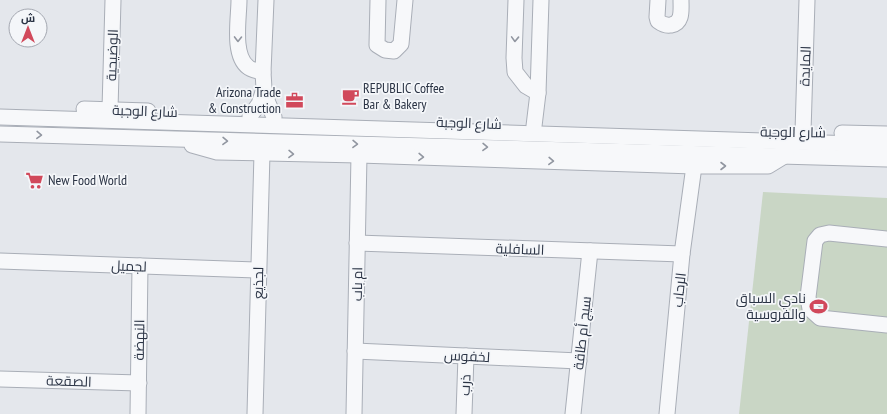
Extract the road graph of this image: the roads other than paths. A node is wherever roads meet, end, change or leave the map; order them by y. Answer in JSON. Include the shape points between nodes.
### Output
{"nodes":[{"id":1,"x":113,"y":0,"type":"edge"},
{"id":2,"x":239,"y":0,"type":"edge"},
{"id":3,"x":266,"y":0,"type":"edge"},
{"id":4,"x":378,"y":0,"type":"edge"},
{"id":5,"x":405,"y":0,"type":"edge"},
{"id":6,"x":516,"y":0,"type":"edge"},
{"id":7,"x":541,"y":0,"type":"edge"},
{"id":8,"x":658,"y":0,"type":"edge"},
{"id":9,"x":681,"y":0,"type":"edge"},
{"id":10,"x":807,"y":0,"type":"edge"},
{"id":11,"x":263,"y":72,"type":"junction"},
{"id":12,"x":264,"y":90,"type":"junction"},
{"id":13,"x":538,"y":93,"type":"junction"},
{"id":14,"x":110,"y":109,"type":"junction"},
{"id":15,"x":250,"y":116,"type":"junction"},
{"id":16,"x":0,"y":117,"type":"edge"},
{"id":17,"x":274,"y":117,"type":"junction"},
{"id":18,"x":53,"y":118,"type":"junction"},
{"id":19,"x":534,"y":126,"type":"junction"},
{"id":20,"x":803,"y":132,"type":"junction"},
{"id":21,"x":0,"y":134,"type":"edge"},
{"id":22,"x":887,"y":134,"type":"edge"},
{"id":23,"x":170,"y":139,"type":"junction"},
{"id":24,"x":887,"y":145,"type":"edge"},
{"id":25,"x":262,"y":153,"type":"junction"},
{"id":26,"x":359,"y":155,"type":"junction"},
{"id":27,"x":786,"y":155,"type":"junction"},
{"id":28,"x":887,"y":159,"type":"edge"},
{"id":29,"x":694,"y":166,"type":"junction"},
{"id":30,"x":887,"y":239,"type":"edge"},
{"id":31,"x":358,"y":243,"type":"junction"},
{"id":32,"x":590,"y":251,"type":"junction"},
{"id":33,"x":682,"y":254,"type":"junction"},
{"id":34,"x":0,"y":261,"type":"edge"},
{"id":35,"x":140,"y":266,"type":"junction"},
{"id":36,"x":258,"y":270,"type":"junction"},
{"id":37,"x":887,"y":325,"type":"edge"},
{"id":38,"x":355,"y":351,"type":"junction"},
{"id":39,"x":466,"y":356,"type":"junction"},
{"id":40,"x":579,"y":361,"type":"junction"},
{"id":41,"x":0,"y":379,"type":"edge"},
{"id":42,"x":139,"y":383,"type":"junction"},
{"id":43,"x":138,"y":414,"type":"edge"},
{"id":44,"x":255,"y":414,"type":"edge"},
{"id":45,"x":354,"y":414,"type":"edge"},
{"id":46,"x":464,"y":414,"type":"edge"},
{"id":47,"x":574,"y":414,"type":"edge"},
{"id":48,"x":666,"y":414,"type":"edge"}],
"edges":[{"from":1,"to":14,"type":"street","name":"الوضيحية"},
{"from":2,"to":11,"type":"street","one_way":true,"via":[[238,50],[248,68]]},
{"from":3,"to":11,"type":"street"},
{"from":4,"to":5,"type":"street","via":[[377,45],[385,50],[394,51],[401,44]]},
{"from":6,"to":13,"type":"street","one_way":true,"via":[[515,72],[526,86]]},
{"from":7,"to":13,"type":"street"},
{"from":8,"to":9,"type":"street","via":[[657,17],[661,23],[668,25],[679,22]]},
{"from":10,"to":20,"type":"street","name":"المايدة"},
{"from":11,"to":12,"type":"street"},
{"from":12,"to":15,"type":"street","via":[[259,104]]},
{"from":12,"to":17,"type":"street"},
{"from":13,"to":19,"type":"street"},
{"from":14,"to":15,"type":"street","name":"شارع الوجبة"},
{"from":14,"to":18,"type":"street","name":"شارع الوجبة","via":[[69,110]]},
{"from":15,"to":17,"type":"street","name":"شارع الوجبة"},
{"from":16,"to":18,"type":"street","name":"شارع الوجبة"},
{"from":17,"to":19,"type":"street","name":"شارع الوجبة"},
{"from":18,"to":24,"type":"street","name":"شارع الوجبة"},
{"from":19,"to":20,"type":"street","name":"شارع الوجبة"},
{"from":20,"to":22,"type":"street","name":"شارع الوجبة"},
{"from":21,"to":23,"type":"street","name":"شارع الوجبة","one_way":true},
{"from":23,"to":25,"type":"street","name":"شارع الوجبة","via":[[217,152]]},
{"from":23,"to":27,"type":"street","name":"شارع الوجبة","one_way":true},
{"from":25,"to":26,"type":"street","name":"شارع الوجبة","one_way":true},
{"from":25,"to":36,"type":"street","name":"لجذيع"},
{"from":26,"to":29,"type":"street","name":"شارع الوجبة","one_way":true},
{"from":26,"to":31,"type":"street","name":"ام باب"},
{"from":27,"to":28,"type":"street","name":"شارع الوجبة"},
{"from":29,"to":27,"type":"street","name":"شارع الوجبة","one_way":true,"via":[[768,166]]},
{"from":29,"to":33,"type":"street","name":"الرحاب"},
{"from":30,"to":37,"type":"street","via":[[820,234],[815,241],[808,297],[810,309],[820,318]]},
{"from":31,"to":32,"type":"street","name":"السافلية"},
{"from":31,"to":38,"type":"street","name":"ام باب"},
{"from":32,"to":33,"type":"street","name":"السافلية"},
{"from":32,"to":40,"type":"street","name":"سيج أم طاقة"},
{"from":33,"to":48,"type":"street","name":"الرحاب"},
{"from":34,"to":35,"type":"street","name":"لجميل"},
{"from":35,"to":36,"type":"street","name":"لجميل"},
{"from":35,"to":42,"type":"street","name":"النهضة"},
{"from":36,"to":44,"type":"street","name":"لجذيع"},
{"from":38,"to":39,"type":"street","name":"لخفوس"},
{"from":38,"to":45,"type":"street","name":"ام باب"},
{"from":39,"to":40,"type":"street","name":"لخفوس"},
{"from":39,"to":46,"type":"street","name":"ذرب"},
{"from":40,"to":47,"type":"street","name":"سيج أم طاقة"},
{"from":41,"to":42,"type":"street","name":"الصقعة"},
{"from":42,"to":43,"type":"street","name":"النهضة"}]}
